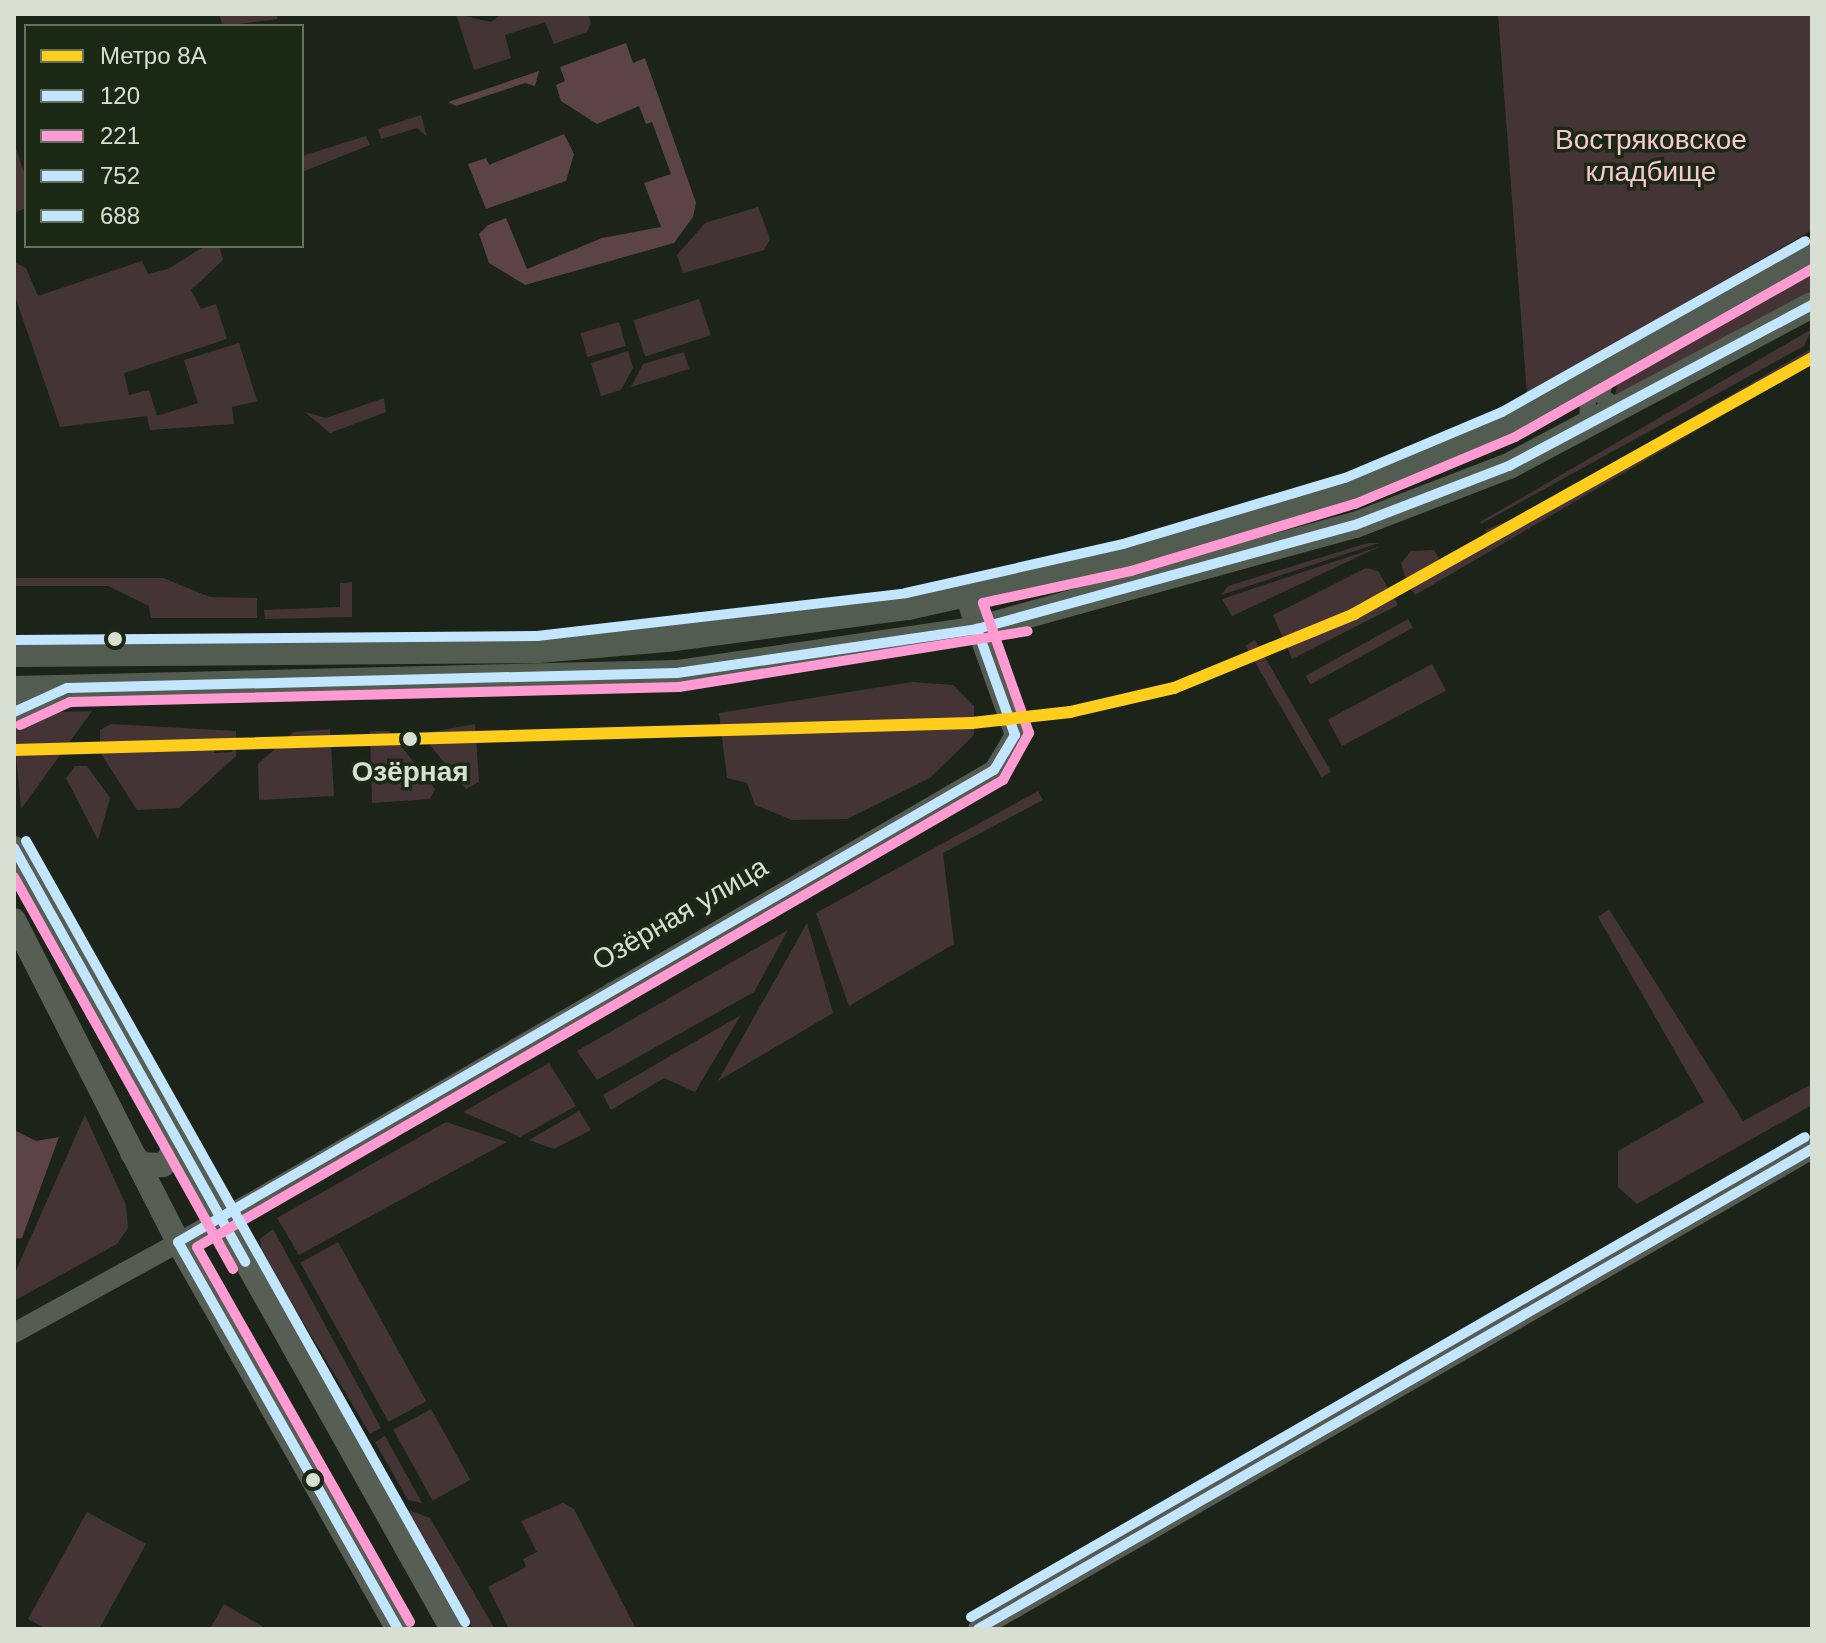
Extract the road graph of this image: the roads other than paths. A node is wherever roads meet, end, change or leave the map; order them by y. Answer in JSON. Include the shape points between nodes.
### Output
{"nodes":[{"id":1,"x":1812,"y":253,"type":"edge"},
{"id":2,"x":1812,"y":305,"type":"edge"},
{"id":3,"x":1610,"y":369,"type":"junction"},
{"id":4,"x":1562,"y":394,"type":"junction"},
{"id":5,"x":1632,"y":406,"type":"junction"},
{"id":6,"x":1580,"y":432,"type":"junction"},
{"id":7,"x":972,"y":592,"type":"junction"},
{"id":8,"x":977,"y":629,"type":"junction"},
{"id":9,"x":14,"y":654,"type":"edge"},
{"id":10,"x":67,"y":688,"type":"junction"},
{"id":11,"x":14,"y":689,"type":"edge"},
{"id":12,"x":14,"y":712,"type":"edge"},
{"id":13,"x":14,"y":848,"type":"edge"},
{"id":14,"x":14,"y":920,"type":"edge"},
{"id":15,"x":175,"y":1133,"type":"junction"},
{"id":16,"x":1812,"y":1149,"type":"edge"},
{"id":17,"x":132,"y":1153,"type":"junction"},
{"id":18,"x":220,"y":1219,"type":"junction"},
{"id":19,"x":178,"y":1242,"type":"junction"},
{"id":20,"x":14,"y":1333,"type":"edge"},
{"id":21,"x":398,"y":1629,"type":"edge"},
{"id":22,"x":452,"y":1629,"type":"edge"},
{"id":23,"x":978,"y":1629,"type":"edge"}],
"edges":[{"from":1,"to":3,"type":"main road"},
{"from":2,"to":5,"type":"main road"},
{"from":3,"to":4,"type":"main road"},
{"from":3,"to":5,"type":"street","via":[[1599,388],[1605,402]]},
{"from":4,"to":6,"type":"street","via":[[1588,401],[1590,422]]},
{"from":4,"to":7,"type":"main road","via":[[1350,491],[1127,558]]},
{"from":5,"to":6,"type":"main road"},
{"from":6,"to":8,"type":"main road","via":[[1355,525]]},
{"from":7,"to":8,"type":"street","name":"Озёрная улица"},
{"from":7,"to":9,"type":"main road","via":[[727,631],[538,650]]},
{"from":8,"to":10,"type":"main road","via":[[677,673],[385,686]]},
{"from":8,"to":18,"type":"street","name":"Озёрная улица","via":[[1015,735],[994,770]]},
{"from":10,"to":11,"type":"main road"},
{"from":10,"to":12,"type":"main road"},
{"from":13,"to":15,"type":"main road"},
{"from":14,"to":17,"type":"main road"},
{"from":15,"to":17,"type":"main road","via":[[177,1148],[163,1165],[141,1164]]},
{"from":15,"to":18,"type":"main road"},
{"from":16,"to":23,"type":"street"},
{"from":17,"to":19,"type":"main road"},
{"from":18,"to":19,"type":"street","name":"Озёрная улица"},
{"from":18,"to":22,"type":"main road"},
{"from":19,"to":20,"type":"street","name":"Озёрная улица"},
{"from":19,"to":21,"type":"main road"}]}
